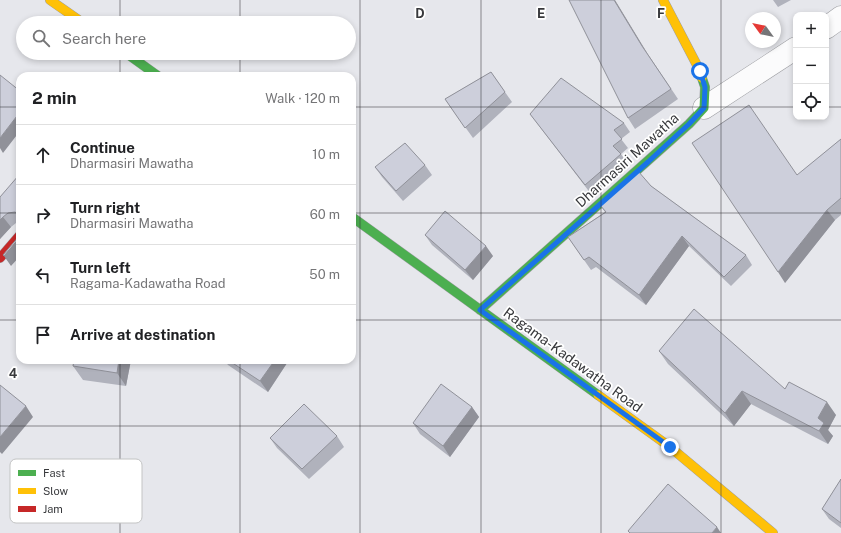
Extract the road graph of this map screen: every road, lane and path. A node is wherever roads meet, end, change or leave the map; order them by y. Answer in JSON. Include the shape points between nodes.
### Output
{"nodes":[{"id":1,"x":50,"y":0,"type":"edge"},
{"id":2,"x":663,"y":0,"type":"edge"},
{"id":3,"x":73,"y":16,"type":"edge"},
{"id":4,"x":841,"y":17,"type":"edge"},
{"id":5,"x":829,"y":26,"type":"edge"},
{"id":6,"x":793,"y":50,"type":"edge"},
{"id":7,"x":135,"y":60,"type":"edge"},
{"id":8,"x":151,"y":72,"type":"edge"},
{"id":9,"x":704,"y":108,"type":"junction"},
{"id":10,"x":356,"y":220,"type":"edge"},
{"id":11,"x":16,"y":239,"type":"edge"},
{"id":12,"x":0,"y":258,"type":"edge"},
{"id":13,"x":480,"y":310,"type":"junction"},
{"id":14,"x":773,"y":533,"type":"edge"}],
"edges":[{"from":1,"to":3,"type":"main road"},
{"from":2,"to":9,"type":"main road","via":[[700,71],[705,87]]},
{"from":4,"to":5,"type":"street"},
{"from":6,"to":9,"type":"street"},
{"from":7,"to":8,"type":"main road"},
{"from":9,"to":13,"type":"main road","name":"Dharmasiri Mawatha","via":[[648,162]]},
{"from":10,"to":13,"type":"main road","name":"Ragama-Kadawatha Road"},
{"from":11,"to":12,"type":"main road"},
{"from":13,"to":14,"type":"main road","name":"Ragama-Kadawatha Road","via":[[670,447]]}]}
